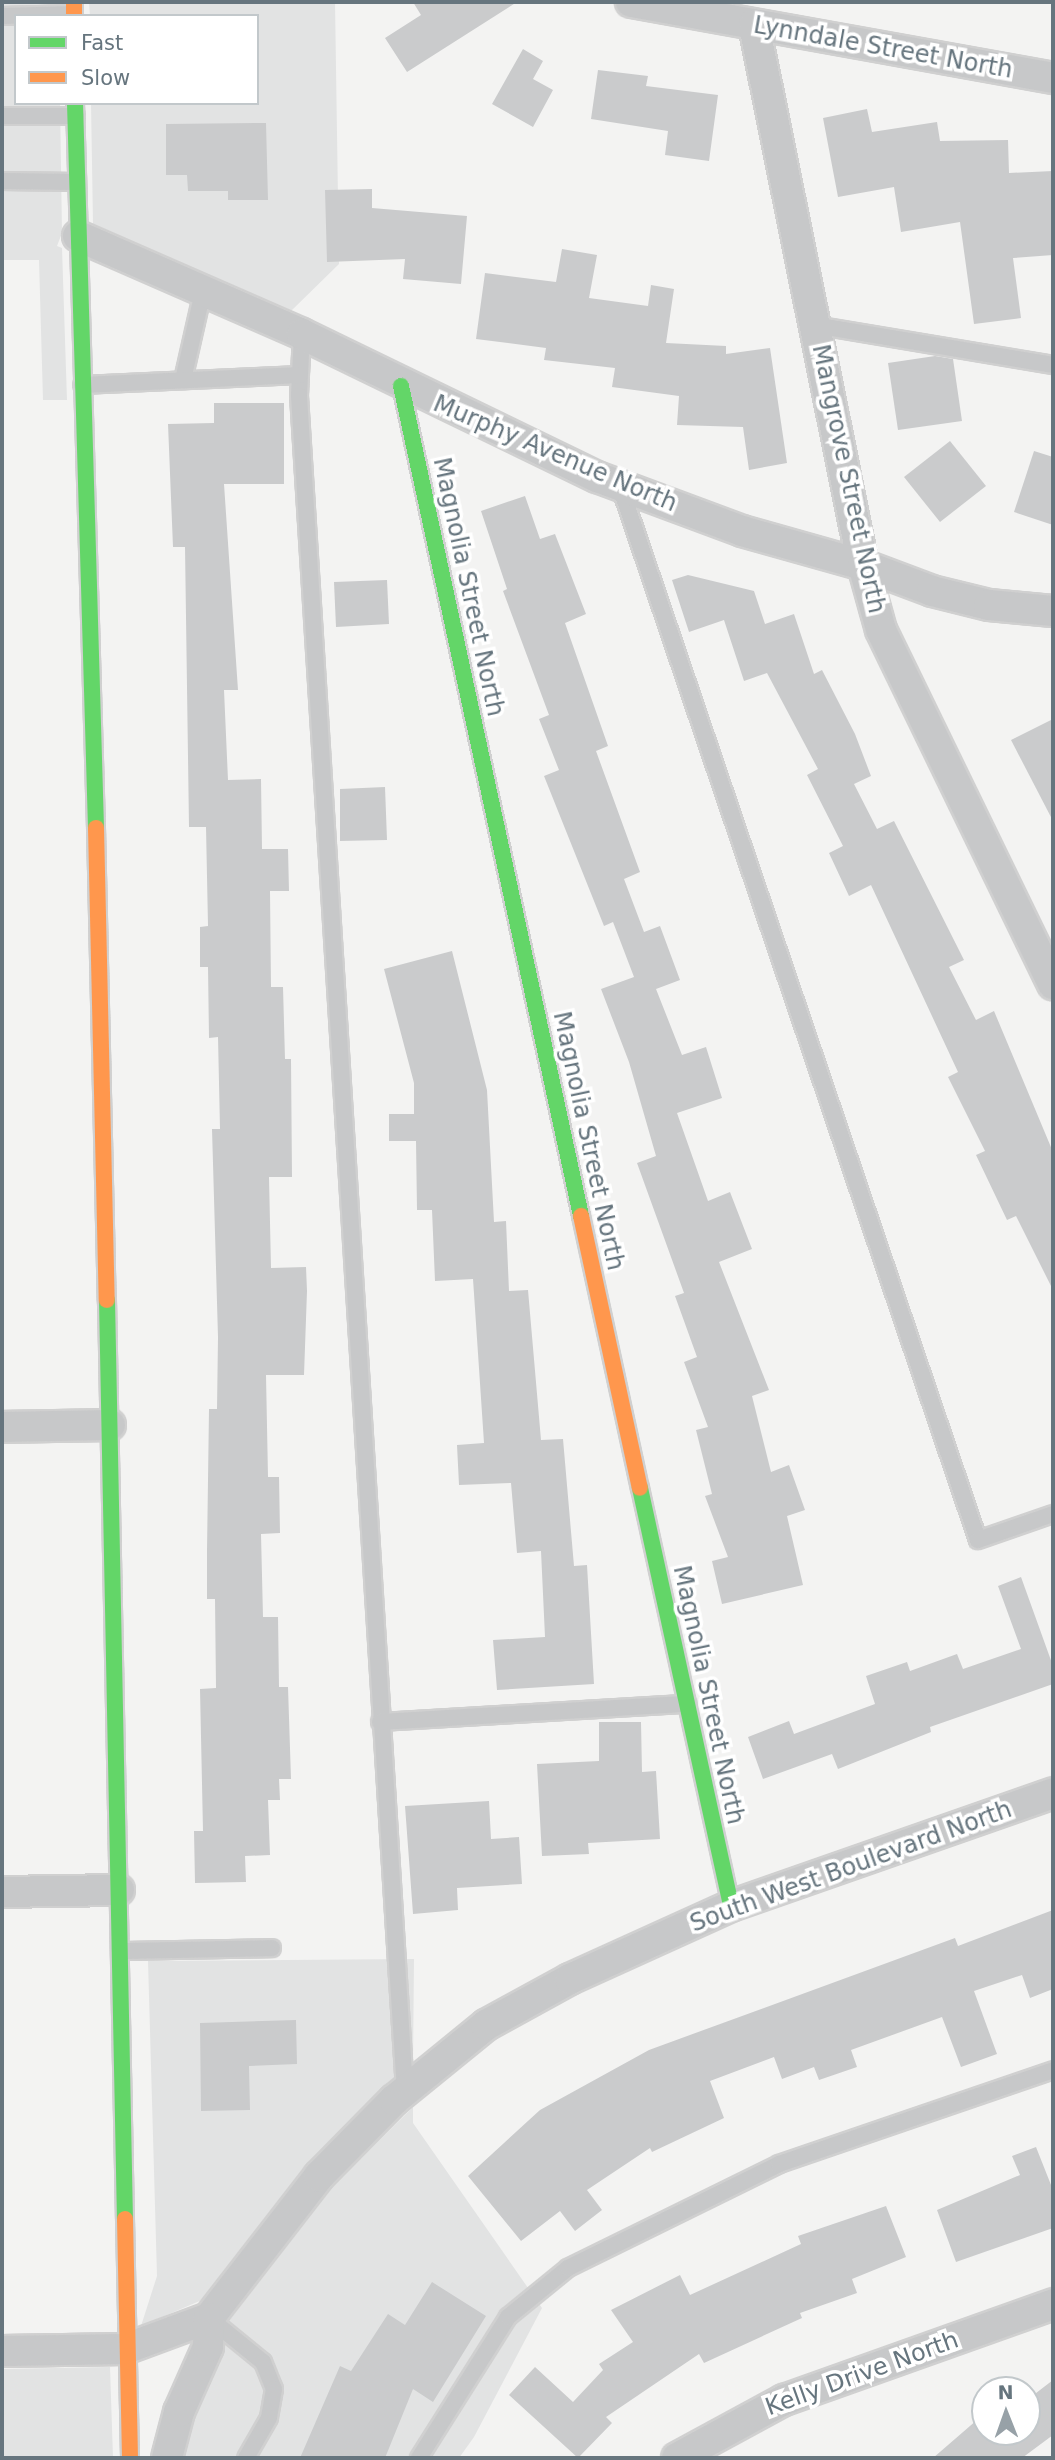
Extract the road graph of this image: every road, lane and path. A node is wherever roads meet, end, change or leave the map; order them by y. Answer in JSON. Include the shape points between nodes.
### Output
{"nodes":[{"id":1,"x":631,"y":2,"type":"edge"},
{"id":2,"x":74,"y":11,"type":"edge"},
{"id":3,"x":31,"y":14,"type":"edge"},
{"id":4,"x":754,"y":24,"type":"junction"},
{"id":5,"x":1053,"y":78,"type":"edge"},
{"id":6,"x":76,"y":110,"type":"edge"},
{"id":7,"x":2,"y":116,"type":"edge"},
{"id":8,"x":2,"y":181,"type":"edge"},
{"id":9,"x":77,"y":182,"type":"junction"},
{"id":10,"x":78,"y":236,"type":"junction"},
{"id":11,"x":203,"y":291,"type":"junction"},
{"id":12,"x":814,"y":324,"type":"junction"},
{"id":13,"x":302,"y":334,"type":"junction"},
{"id":14,"x":1053,"y":365,"type":"edge"},
{"id":15,"x":300,"y":375,"type":"junction"},
{"id":16,"x":183,"y":380,"type":"junction"},
{"id":17,"x":82,"y":385,"type":"junction"},
{"id":18,"x":401,"y":386,"type":"junction"},
{"id":19,"x":620,"y":486,"type":"junction"},
{"id":20,"x":863,"y":565,"type":"junction"},
{"id":21,"x":1053,"y":611,"type":"edge"},
{"id":22,"x":1053,"y":984,"type":"edge"},
{"id":23,"x":110,"y":1425,"type":"junction"},
{"id":24,"x":2,"y":1427,"type":"edge"},
{"id":25,"x":1053,"y":1514,"type":"edge"},
{"id":26,"x":687,"y":1704,"type":"junction"},
{"id":27,"x":380,"y":1723,"type":"junction"},
{"id":28,"x":1053,"y":1793,"type":"edge"},
{"id":29,"x":119,"y":1890,"type":"junction"},
{"id":30,"x":2,"y":1892,"type":"edge"},
{"id":31,"x":731,"y":1906,"type":"junction"},
{"id":32,"x":272,"y":1948,"type":"dead end"},
{"id":33,"x":120,"y":1951,"type":"junction"},
{"id":34,"x":1053,"y":2070,"type":"edge"},
{"id":35,"x":405,"y":2091,"type":"junction"},
{"id":36,"x":1053,"y":2304,"type":"edge"},
{"id":37,"x":209,"y":2318,"type":"junction"},
{"id":38,"x":125,"y":2349,"type":"junction"},
{"id":39,"x":2,"y":2351,"type":"edge"},
{"id":40,"x":130,"y":2458,"type":"edge"},
{"id":41,"x":167,"y":2458,"type":"edge"},
{"id":42,"x":247,"y":2458,"type":"edge"},
{"id":43,"x":419,"y":2458,"type":"edge"},
{"id":44,"x":677,"y":2458,"type":"edge"}],
"edges":[{"from":1,"to":4,"type":"street","name":"Lynndale Street North"},
{"from":2,"to":3,"type":"lane"},
{"from":4,"to":5,"type":"street","name":"Lynndale Street North"},
{"from":4,"to":12,"type":"street","name":"Mangrove Street North"},
{"from":6,"to":7,"type":"lane"},
{"from":6,"to":9,"type":"main road"},
{"from":8,"to":9,"type":"lane"},
{"from":9,"to":10,"type":"main road"},
{"from":10,"to":11,"type":"street","name":"Murphy Avenue North"},
{"from":10,"to":17,"type":"main road"},
{"from":11,"to":13,"type":"street","name":"Murphy Avenue North"},
{"from":11,"to":16,"type":"lane"},
{"from":12,"to":14,"type":"lane"},
{"from":12,"to":20,"type":"street","name":"Mangrove Street North"},
{"from":13,"to":15,"type":"lane"},
{"from":13,"to":18,"type":"street","name":"Murphy Avenue North"},
{"from":15,"to":16,"type":"lane"},
{"from":15,"to":27,"type":"lane"},
{"from":16,"to":17,"type":"lane"},
{"from":17,"to":23,"type":"main road"},
{"from":18,"to":19,"type":"street","name":"Murphy Avenue North"},
{"from":18,"to":26,"type":"main road","name":"Magnolia Street North"},
{"from":19,"to":20,"type":"street","name":"Murphy Avenue North","via":[[742,531]]},
{"from":19,"to":25,"type":"lane","via":[[978,1539]]},
{"from":20,"to":21,"type":"street","name":"Murphy Avenue North","via":[[955,597]]},
{"from":20,"to":22,"type":"street","name":"Mangrove Street North","via":[[881,630]]},
{"from":23,"to":24,"type":"street"},
{"from":23,"to":29,"type":"main road"},
{"from":26,"to":27,"type":"lane"},
{"from":26,"to":31,"type":"main road","name":"Magnolia Street North"},
{"from":27,"to":35,"type":"lane"},
{"from":28,"to":31,"type":"street","name":"South West Boulevard North"},
{"from":29,"to":30,"type":"street"},
{"from":29,"to":33,"type":"main road"},
{"from":31,"to":35,"type":"street","name":"South West Boulevard North","via":[[570,1979],[486,2025]]},
{"from":32,"to":33,"type":"lane"},
{"from":33,"to":38,"type":"main road"},
{"from":34,"to":43,"type":"lane","via":[[779,2165],[568,2268],[508,2317]]},
{"from":35,"to":37,"type":"street","name":"South West Boulevard North","via":[[319,2176]]},
{"from":36,"to":44,"type":"street","name":"Kelly Drive North","via":[[784,2400]]},
{"from":37,"to":38,"type":"street"},
{"from":37,"to":41,"type":"street","via":[[208,2347],[179,2412]]},
{"from":37,"to":42,"type":"lane","via":[[263,2362],[274,2389],[269,2418]]},
{"from":38,"to":39,"type":"street"},
{"from":38,"to":40,"type":"main road"}]}
